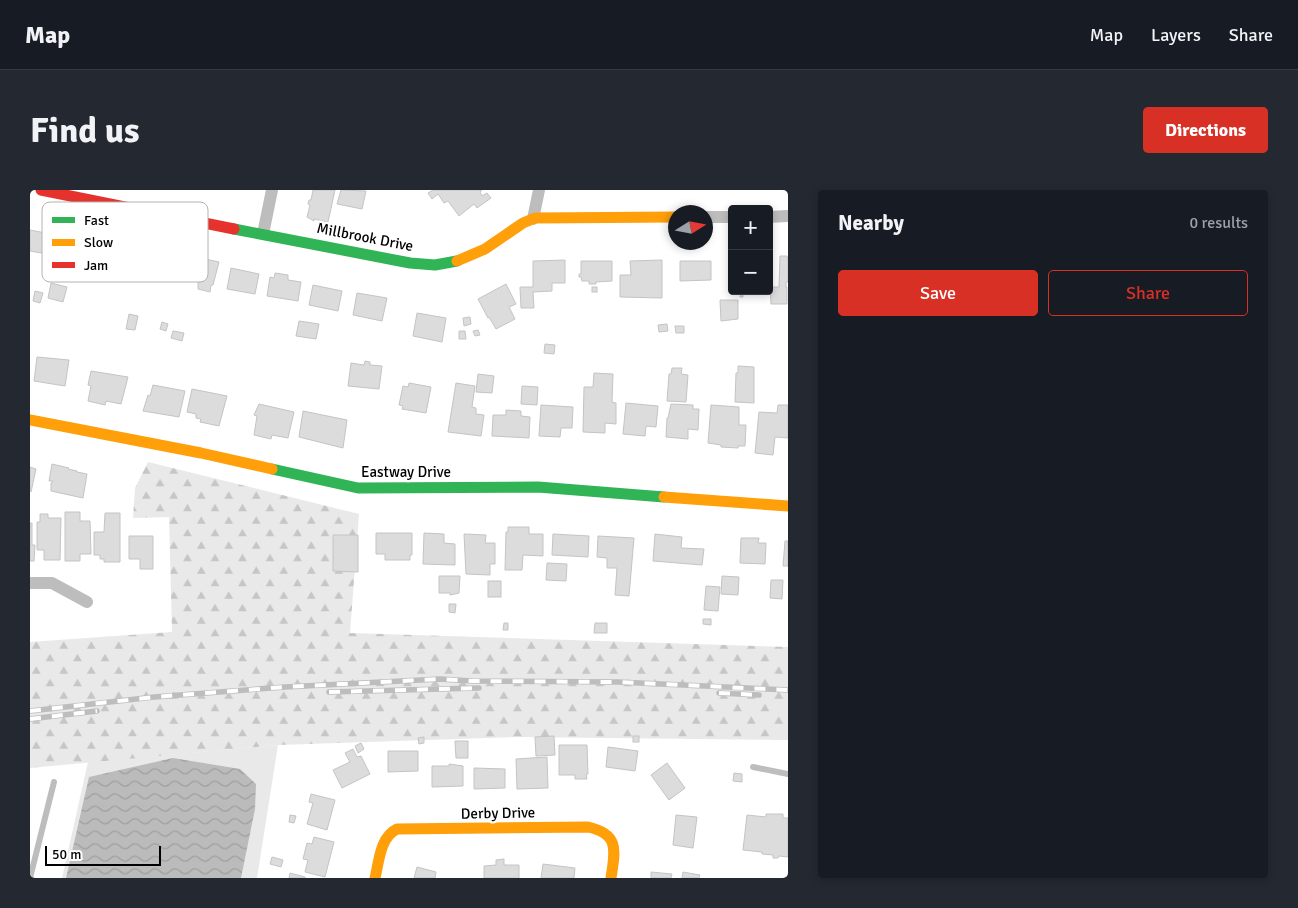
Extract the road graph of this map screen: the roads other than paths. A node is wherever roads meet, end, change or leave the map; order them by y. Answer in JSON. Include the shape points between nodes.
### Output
{"nodes":[{"id":1,"x":41,"y":190,"type":"edge"},
{"id":2,"x":272,"y":190,"type":"edge"},
{"id":3,"x":539,"y":190,"type":"edge"},
{"id":4,"x":102,"y":202,"type":"edge"},
{"id":5,"x":773,"y":216,"type":"edge"},
{"id":6,"x":788,"y":216,"type":"edge"},
{"id":7,"x":668,"y":217,"type":"edge"},
{"id":8,"x":713,"y":217,"type":"edge"},
{"id":9,"x":728,"y":217,"type":"edge"},
{"id":10,"x":533,"y":219,"type":"junction"},
{"id":11,"x":208,"y":223,"type":"edge"},
{"id":12,"x":263,"y":234,"type":"junction"},
{"id":13,"x":30,"y":420,"type":"edge"},
{"id":14,"x":788,"y":506,"type":"edge"},
{"id":15,"x":30,"y":583,"type":"edge"},
{"id":16,"x":87,"y":602,"type":"dead end"},
{"id":17,"x":754,"y":767,"type":"dead end"},
{"id":18,"x":788,"y":774,"type":"edge"},
{"id":19,"x":54,"y":782,"type":"dead end"},
{"id":20,"x":30,"y":878,"type":"edge"},
{"id":21,"x":375,"y":878,"type":"edge"},
{"id":22,"x":611,"y":878,"type":"edge"}],
"edges":[{"from":1,"to":4,"type":"street","name":"Millbrook Drive"},
{"from":2,"to":12,"type":"street"},
{"from":3,"to":10,"type":"street"},
{"from":5,"to":6,"type":"street"},
{"from":7,"to":10,"type":"street","name":"Millbrook Drive"},
{"from":8,"to":9,"type":"street"},
{"from":10,"to":12,"type":"street","name":"Millbrook Drive","via":[[480,251],[458,261],[440,264],[385,259]]},
{"from":11,"to":12,"type":"street","name":"Millbrook Drive"},
{"from":13,"to":14,"type":"street","name":"Eastway Drive","via":[[358,488],[538,487]]},
{"from":15,"to":16,"type":"street","via":[[52,583]]},
{"from":17,"to":18,"type":"lane"},
{"from":19,"to":20,"type":"lane"},
{"from":21,"to":22,"type":"street","name":"Derby Drive","via":[[385,840],[396,829],[588,827],[599,828],[611,836],[614,851]]}]}
